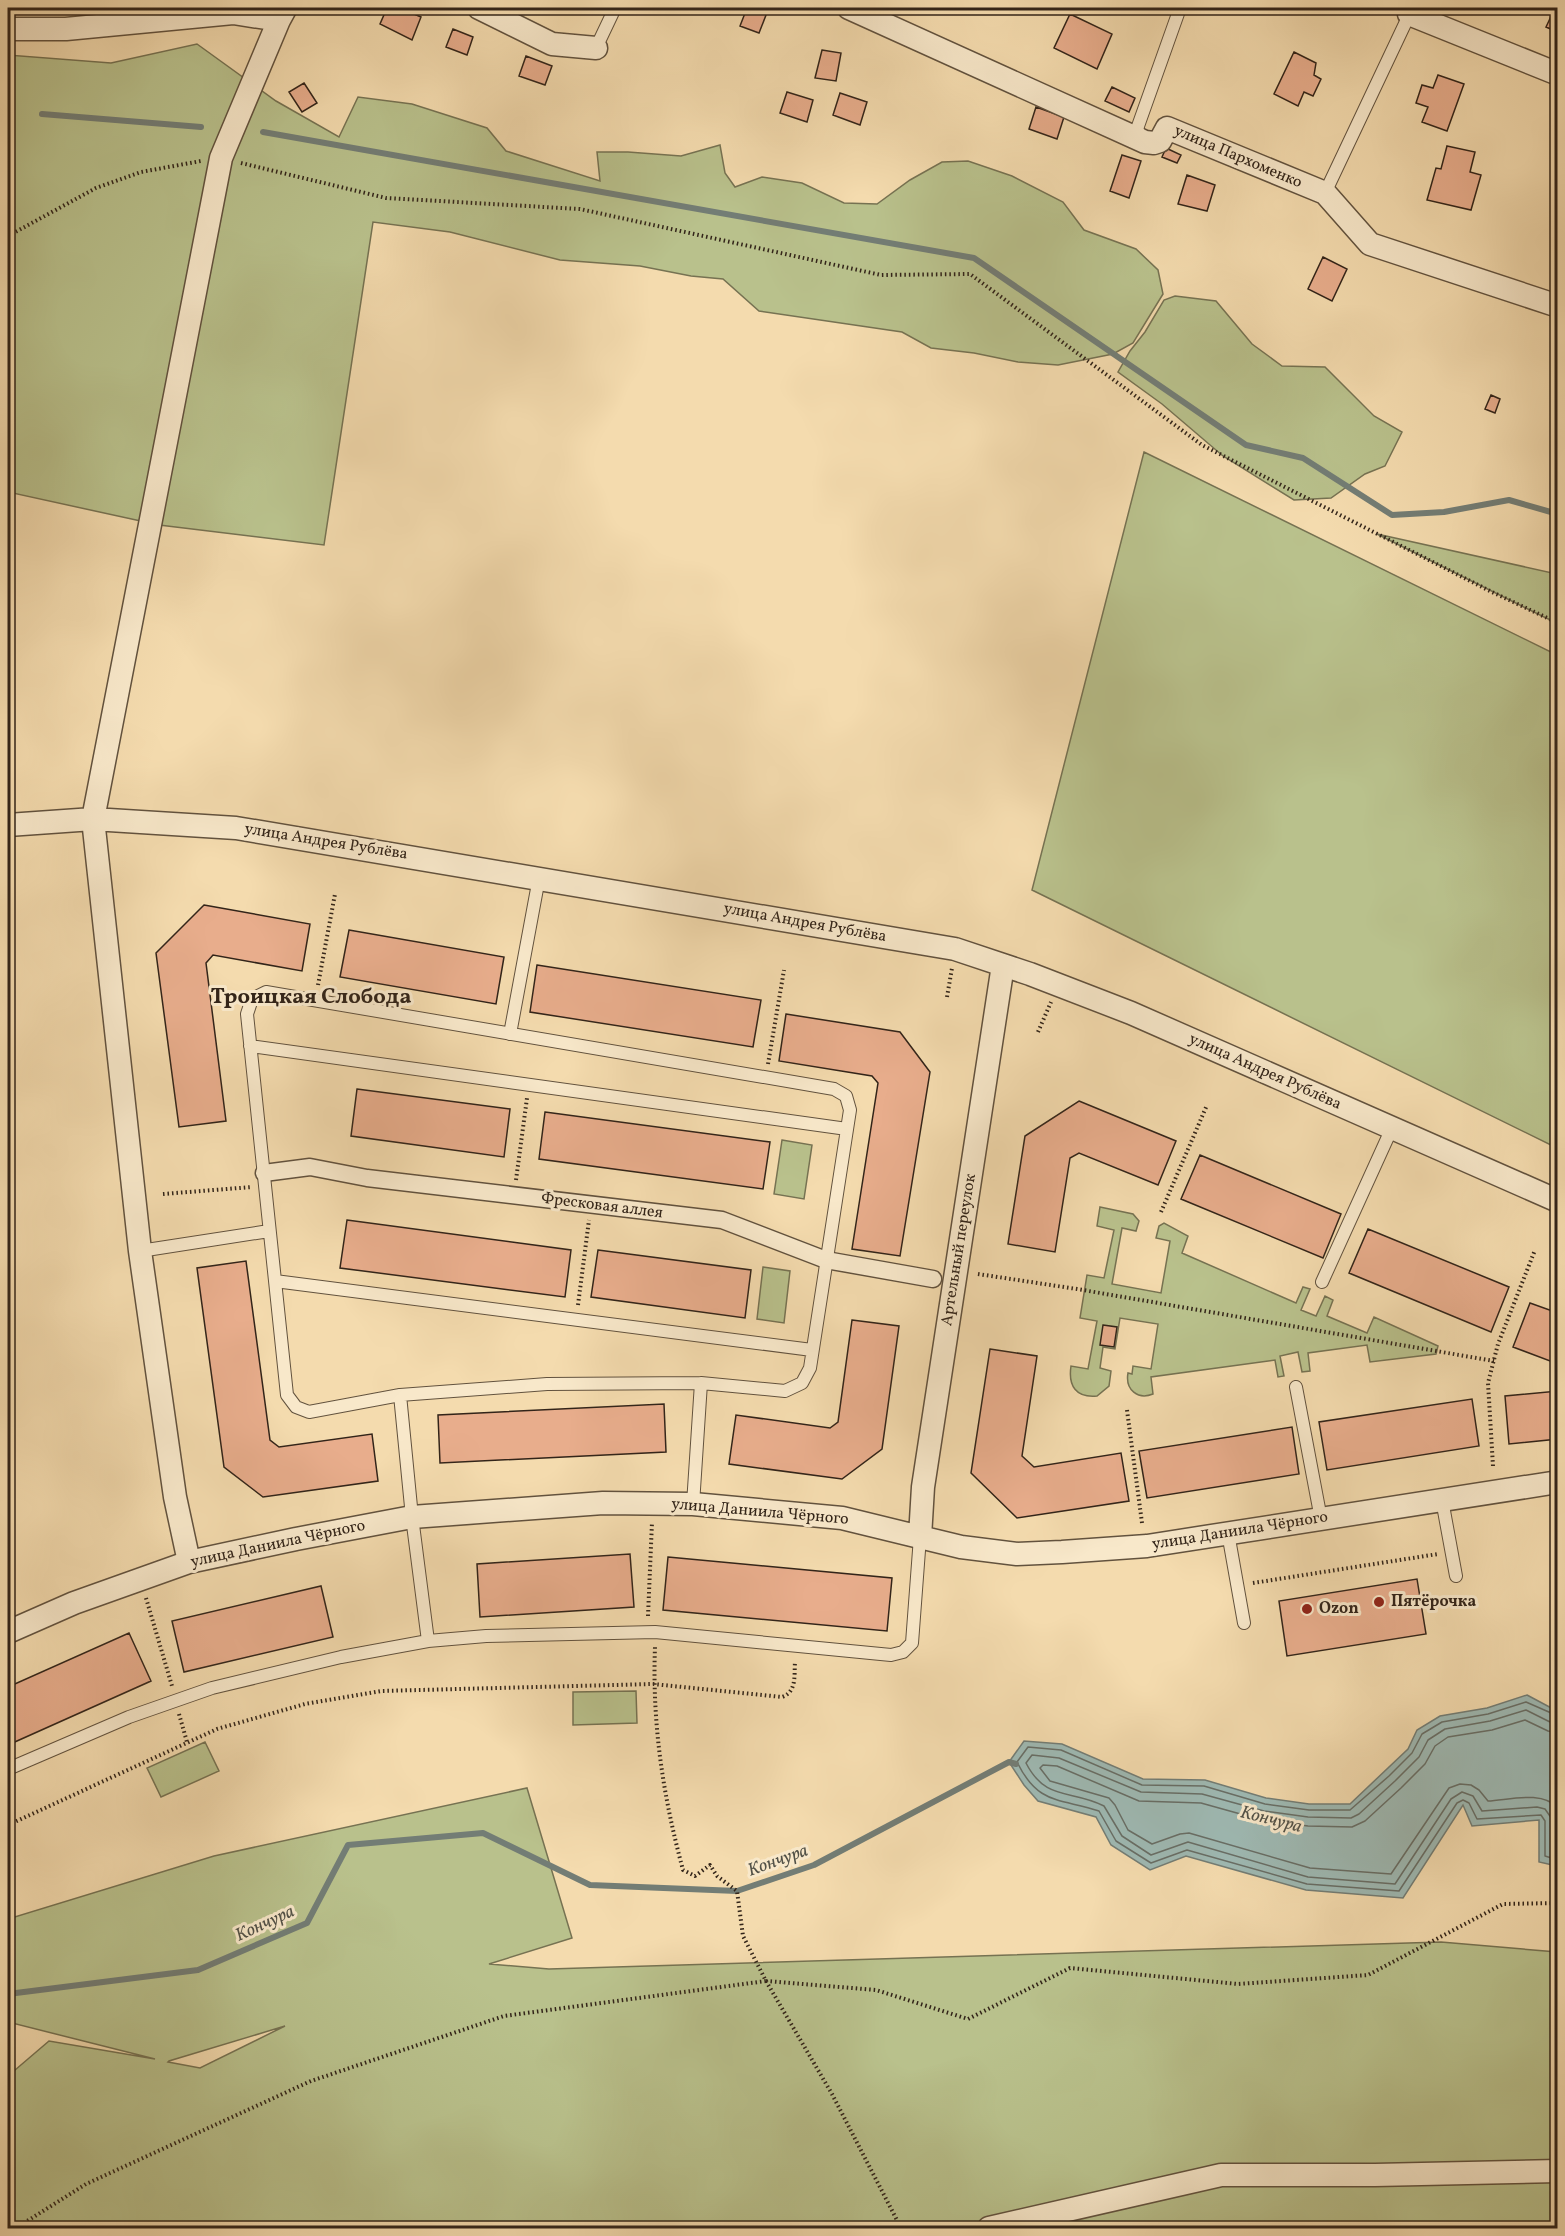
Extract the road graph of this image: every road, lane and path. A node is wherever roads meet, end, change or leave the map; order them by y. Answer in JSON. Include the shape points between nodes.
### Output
{"nodes":[{"id":1,"x":478,"y":8,"type":"edge"},
{"id":2,"x":615,"y":8,"type":"edge"},
{"id":3,"x":849,"y":8,"type":"edge"},
{"id":4,"x":1180,"y":8,"type":"edge"},
{"id":5,"x":1411,"y":11,"type":"edge"},
{"id":6,"x":283,"y":14,"type":"edge"},
{"id":7,"x":8,"y":28,"type":"edge"},
{"id":8,"x":596,"y":48,"type":"joint"},
{"id":9,"x":1557,"y":74,"type":"edge"},
{"id":10,"x":1144,"y":142,"type":"junction"},
{"id":11,"x":221,"y":158,"type":"junction"},
{"id":12,"x":1324,"y":193,"type":"junction"},
{"id":13,"x":8,"y":236,"type":"edge"},
{"id":14,"x":1557,"y":306,"type":"edge"},
{"id":15,"x":1557,"y":623,"type":"edge"},
{"id":16,"x":93,"y":819,"type":"junction"},
{"id":17,"x":8,"y":825,"type":"edge"},
{"id":18,"x":539,"y":878,"type":"junction"},
{"id":19,"x":335,"y":894,"type":"dead end"},
{"id":20,"x":953,"y":961,"type":"dead end"},
{"id":21,"x":1003,"y":965,"type":"junction"},
{"id":22,"x":784,"y":970,"type":"dead end"},
{"id":23,"x":1054,"y":996,"type":"dead end"},
{"id":24,"x":946,"y":997,"type":"dead end"},
{"id":25,"x":315,"y":1000,"type":"junction"},
{"id":26,"x":1038,"y":1032,"type":"dead end"},
{"id":27,"x":510,"y":1034,"type":"junction"},
{"id":28,"x":250,"y":1046,"type":"junction"},
{"id":29,"x":766,"y":1077,"type":"junction"},
{"id":30,"x":528,"y":1085,"type":"junction"},
{"id":31,"x":1207,"y":1106,"type":"dead end"},
{"id":32,"x":1392,"y":1128,"type":"junction"},
{"id":33,"x":847,"y":1129,"type":"junction"},
{"id":34,"x":264,"y":1180,"type":"junction"},
{"id":35,"x":163,"y":1194,"type":"dead end"},
{"id":36,"x":513,"y":1196,"type":"junction"},
{"id":37,"x":1557,"y":1201,"type":"edge"},
{"id":38,"x":591,"y":1205,"type":"junction"},
{"id":39,"x":1161,"y":1212,"type":"dead end"},
{"id":40,"x":269,"y":1231,"type":"junction"},
{"id":41,"x":1536,"y":1250,"type":"dead end"},
{"id":42,"x":140,"y":1251,"type":"junction"},
{"id":43,"x":826,"y":1260,"type":"junction"},
{"id":44,"x":978,"y":1274,"type":"dead end"},
{"id":45,"x":933,"y":1280,"type":"dead end"},
{"id":46,"x":275,"y":1281,"type":"junction"},
{"id":47,"x":1322,"y":1282,"type":"dead end"},
{"id":48,"x":576,"y":1320,"type":"junction"},
{"id":49,"x":812,"y":1350,"type":"junction"},
{"id":50,"x":1494,"y":1361,"type":"junction"},
{"id":51,"x":701,"y":1383,"type":"junction"},
{"id":52,"x":1296,"y":1387,"type":"dead end"},
{"id":53,"x":400,"y":1395,"type":"junction"},
{"id":54,"x":1126,"y":1410,"type":"dead end"},
{"id":55,"x":1493,"y":1466,"type":"dead end"},
{"id":56,"x":1557,"y":1482,"type":"edge"},
{"id":57,"x":1442,"y":1500,"type":"junction"},
{"id":58,"x":693,"y":1504,"type":"junction"},
{"id":59,"x":412,"y":1517,"type":"junction"},
{"id":60,"x":1321,"y":1519,"type":"junction"},
{"id":61,"x":652,"y":1522,"type":"dead end"},
{"id":62,"x":1142,"y":1523,"type":"dead end"},
{"id":63,"x":1228,"y":1533,"type":"junction"},
{"id":64,"x":920,"y":1537,"type":"junction"},
{"id":65,"x":1451,"y":1552,"type":"junction"},
{"id":66,"x":189,"y":1562,"type":"junction"},
{"id":67,"x":1456,"y":1576,"type":"dead end"},
{"id":68,"x":1238,"y":1586,"type":"junction"},
{"id":69,"x":147,"y":1598,"type":"dead end"},
{"id":70,"x":1244,"y":1623,"type":"dead end"},
{"id":71,"x":8,"y":1632,"type":"edge"},
{"id":72,"x":651,"y":1632,"type":"junction"},
{"id":73,"x":428,"y":1641,"type":"junction"},
{"id":74,"x":795,"y":1646,"type":"junction"},
{"id":75,"x":653,"y":1684,"type":"junction"},
{"id":76,"x":176,"y":1701,"type":"junction"},
{"id":77,"x":188,"y":1742,"type":"junction"},
{"id":78,"x":8,"y":1769,"type":"edge"},
{"id":79,"x":8,"y":1825,"type":"edge"},
{"id":80,"x":1557,"y":1903,"type":"edge"},
{"id":81,"x":766,"y":1981,"type":"junction"},
{"id":82,"x":1557,"y":2171,"type":"edge"},
{"id":83,"x":16,"y":2229,"type":"edge"},
{"id":84,"x":902,"y":2229,"type":"edge"},
{"id":85,"x":989,"y":2229,"type":"edge"}],
"edges":[{"from":1,"to":8,"type":"street","via":[[552,44]]},
{"from":2,"to":8,"type":"lane"},
{"from":3,"to":10,"type":"street"},
{"from":4,"to":10,"type":"lane","via":[[1137,129]]},
{"from":5,"to":9,"type":"street"},
{"from":5,"to":12,"type":"lane"},
{"from":6,"to":7,"type":"street","via":[[233,13],[66,28]]},
{"from":6,"to":11,"type":"street"},
{"from":10,"to":12,"type":"street","name":"улица Пархоменко","via":[[1160,141],[1167,128]]},
{"from":11,"to":13,"type":"path","via":[[141,172],[96,188]]},
{"from":11,"to":15,"type":"path","via":[[386,198],[580,209],[881,275],[970,274],[1202,445]]},
{"from":11,"to":16,"type":"street"},
{"from":12,"to":14,"type":"street","name":"улица Пархоменко","via":[[1370,244]]},
{"from":16,"to":17,"type":"street","name":"улица Андрея Рублёва"},
{"from":16,"to":18,"type":"street","name":"улица Андрея Рублёва","via":[[236,828]]},
{"from":16,"to":42,"type":"street"},
{"from":18,"to":21,"type":"street","name":"улица Андрея Рублёва","via":[[955,949]]},
{"from":18,"to":27,"type":"lane"},
{"from":19,"to":25,"type":"path"},
{"from":20,"to":24,"type":"path"},
{"from":21,"to":32,"type":"street","name":"улица Андрея Рублёва","via":[[1131,1013]]},
{"from":21,"to":64,"type":"street","name":"Артельный переулок","via":[[924,1476]]},
{"from":22,"to":29,"type":"path"},
{"from":23,"to":26,"type":"path"},
{"from":25,"to":27,"type":"lane"},
{"from":25,"to":28,"type":"lane","via":[[266,992],[252,999],[247,1014]]},
{"from":27,"to":29,"type":"lane"},
{"from":28,"to":30,"type":"lane"},
{"from":28,"to":34,"type":"lane"},
{"from":29,"to":33,"type":"lane","via":[[834,1089],[846,1096],[850,1110]]},
{"from":30,"to":33,"type":"lane"},
{"from":30,"to":36,"type":"path"},
{"from":31,"to":39,"type":"path"},
{"from":32,"to":37,"type":"street","name":"улица Андрея Рублёва"},
{"from":32,"to":47,"type":"lane"},
{"from":33,"to":43,"type":"lane"},
{"from":34,"to":35,"type":"path"},
{"from":34,"to":36,"type":"street","name":"Фресковая аллея","via":[[310,1167]]},
{"from":34,"to":40,"type":"lane"},
{"from":36,"to":38,"type":"street","name":"Фресковая аллея"},
{"from":38,"to":43,"type":"street","name":"Фресковая аллея","via":[[722,1220]]},
{"from":38,"to":48,"type":"path"},
{"from":40,"to":42,"type":"lane"},
{"from":40,"to":46,"type":"lane"},
{"from":41,"to":50,"type":"path"},
{"from":42,"to":66,"type":"street","via":[[175,1497]]},
{"from":43,"to":45,"type":"street","name":"Фресковая аллея"},
{"from":43,"to":49,"type":"lane"},
{"from":44,"to":50,"type":"path"},
{"from":46,"to":48,"type":"lane"},
{"from":46,"to":53,"type":"lane","via":[[287,1395],[296,1407],[309,1412]]},
{"from":48,"to":49,"type":"lane"},
{"from":49,"to":51,"type":"lane","via":[[810,1368],[802,1383],[785,1390]]},
{"from":50,"to":55,"type":"path","via":[[1488,1383]]},
{"from":51,"to":53,"type":"lane","via":[[547,1384]]},
{"from":51,"to":58,"type":"lane"},
{"from":52,"to":60,"type":"lane"},
{"from":53,"to":59,"type":"lane"},
{"from":54,"to":62,"type":"path"},
{"from":56,"to":57,"type":"street","name":"улица Даниила Чёрного"},
{"from":57,"to":60,"type":"street","name":"улица Даниила Чёрного"},
{"from":57,"to":65,"type":"lane"},
{"from":58,"to":59,"type":"street","name":"улица Даниила Чёрного","via":[[603,1503]]},
{"from":58,"to":64,"type":"street","name":"улица Даниила Чёрного","via":[[842,1518]]},
{"from":59,"to":66,"type":"street","name":"улица Даниила Чёрного"},
{"from":59,"to":73,"type":"lane"},
{"from":60,"to":63,"type":"street","name":"улица Даниила Чёрного"},
{"from":61,"to":72,"type":"path"},
{"from":63,"to":64,"type":"street","name":"улица Даниила Чёрного","via":[[1147,1546],[1017,1554]]},
{"from":63,"to":68,"type":"lane"},
{"from":64,"to":74,"type":"lane","via":[[912,1643],[903,1652],[891,1655]]},
{"from":65,"to":67,"type":"lane"},
{"from":65,"to":68,"type":"path"},
{"from":66,"to":71,"type":"street","name":"улица Даниила Чёрного","via":[[74,1603]]},
{"from":68,"to":70,"type":"lane"},
{"from":69,"to":76,"type":"path"},
{"from":72,"to":73,"type":"lane"},
{"from":72,"to":74,"type":"lane"},
{"from":72,"to":75,"type":"path"},
{"from":73,"to":76,"type":"lane","via":[[341,1657],[212,1688]]},
{"from":74,"to":75,"type":"path","via":[[793,1688],[782,1697]]},
{"from":75,"to":77,"type":"path","via":[[381,1690],[305,1704],[217,1729]]},
{"from":75,"to":81,"type":"path","via":[[655,1731],[669,1820],[683,1870],[694,1876],[710,1865],[717,1876],[737,1891],[743,1936]]},
{"from":76,"to":77,"type":"path"},
{"from":76,"to":78,"type":"lane"},
{"from":77,"to":79,"type":"path"},
{"from":80,"to":81,"type":"path","via":[[1503,1904],[1368,1975],[1238,1984],[1070,1968],[968,2019],[876,1990]]},
{"from":81,"to":83,"type":"path","via":[[504,2016],[311,2081],[86,2184]]},
{"from":81,"to":84,"type":"path","via":[[832,2094]]},
{"from":82,"to":85,"type":"street","via":[[1221,2175]]}]}
